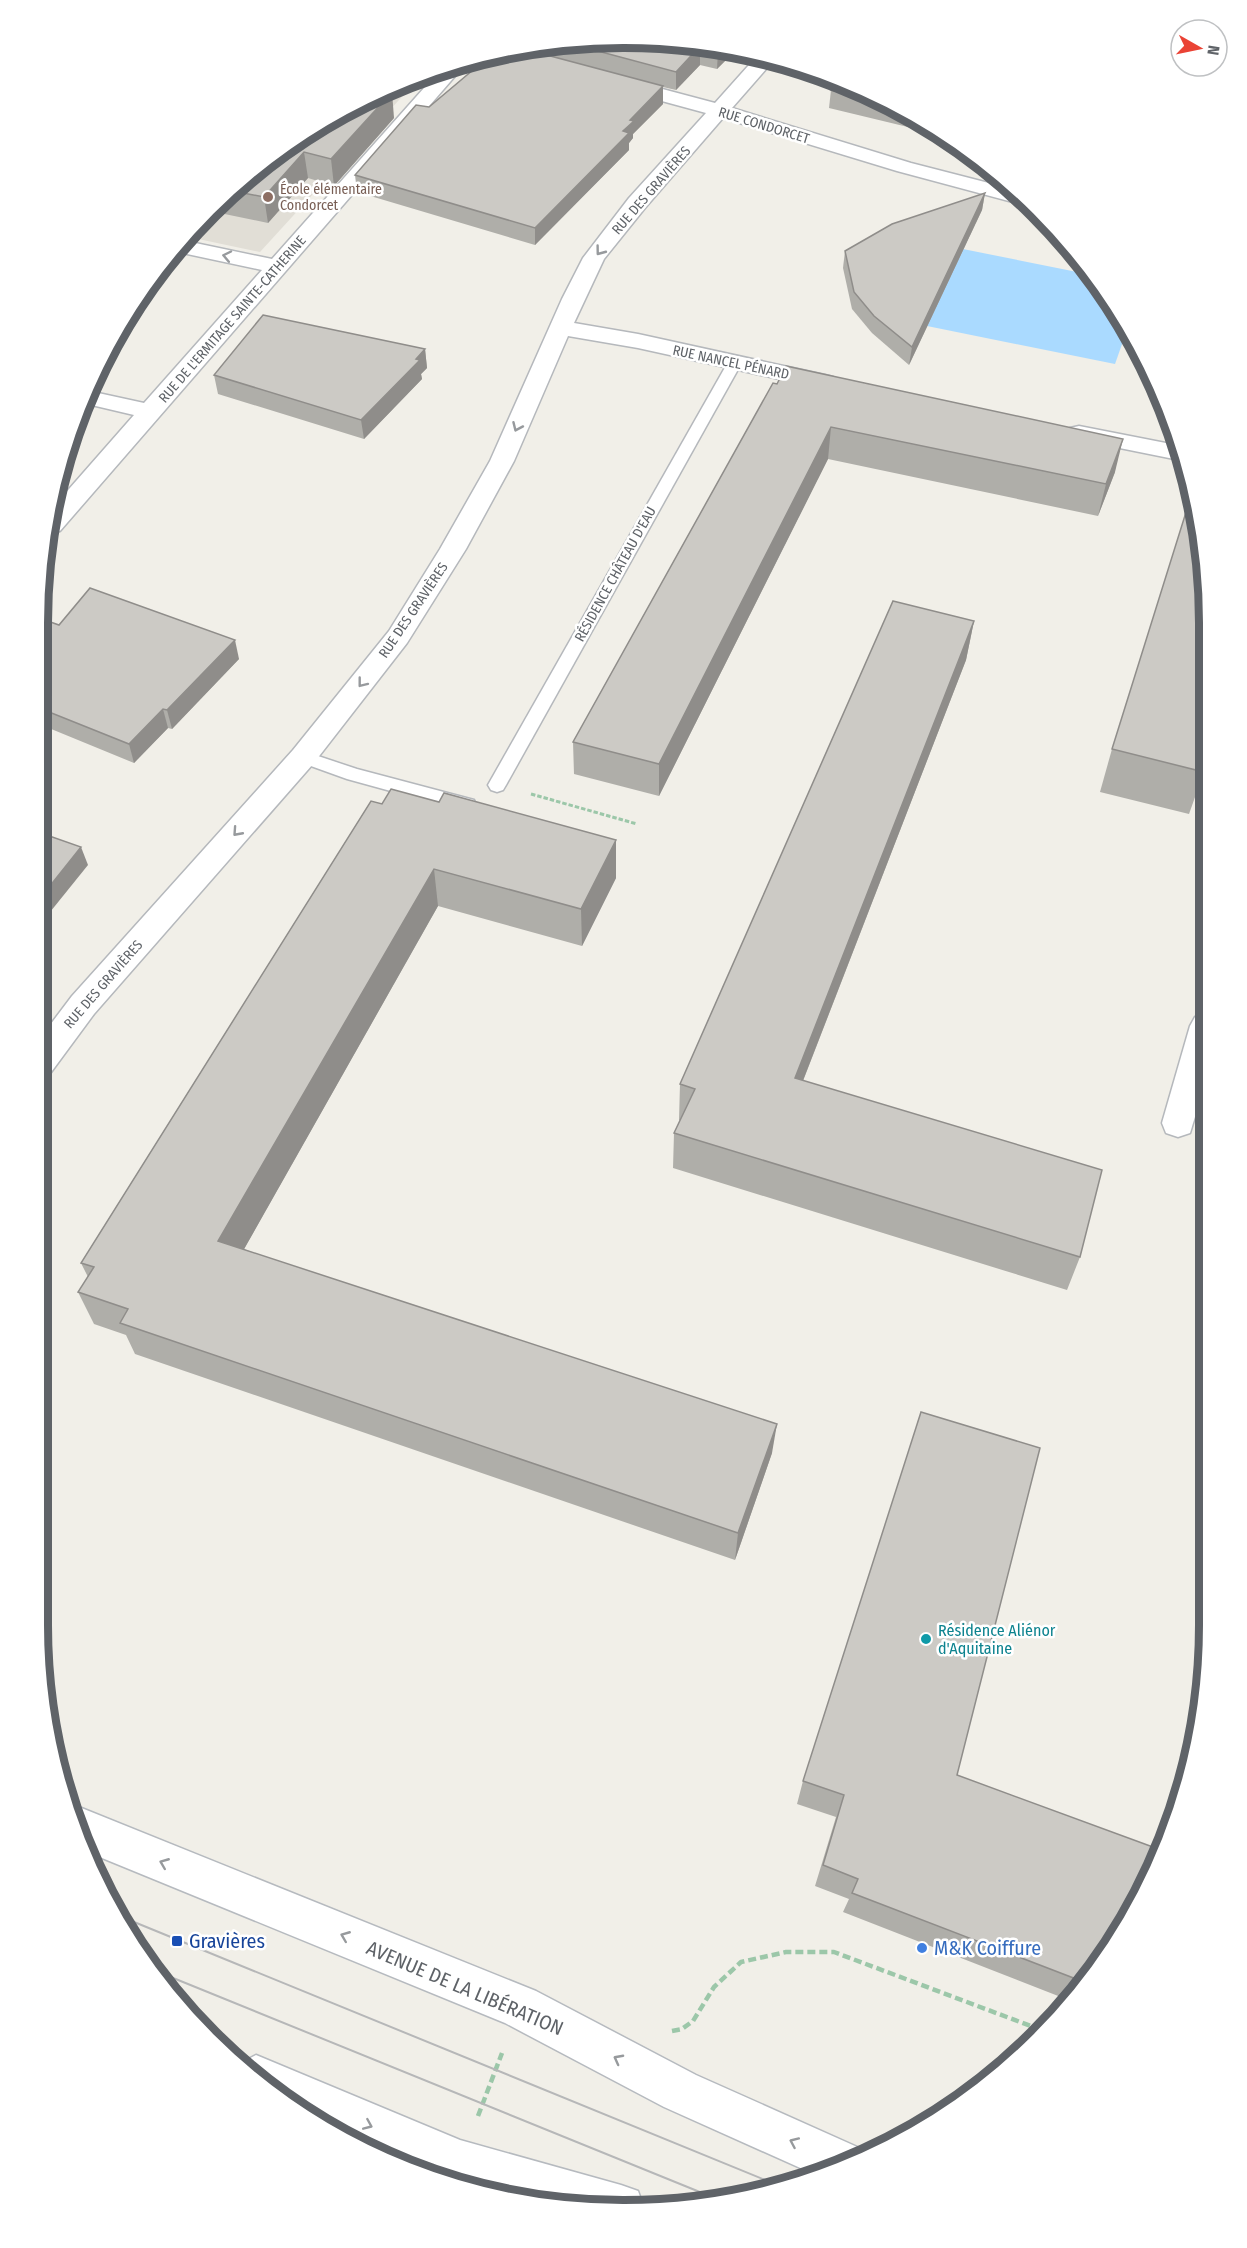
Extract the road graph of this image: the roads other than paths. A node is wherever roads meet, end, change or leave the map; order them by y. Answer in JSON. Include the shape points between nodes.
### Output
{"nodes":[{"id":1,"x":760,"y":65,"type":"edge"},
{"id":2,"x":443,"y":78,"type":"edge"},
{"id":3,"x":599,"y":78,"type":"edge"},
{"id":4,"x":720,"y":111,"type":"junction"},
{"id":5,"x":1006,"y":194,"type":"edge"},
{"id":6,"x":188,"y":248,"type":"edge"},
{"id":7,"x":278,"y":267,"type":"junction"},
{"id":8,"x":561,"y":328,"type":"junction"},
{"id":9,"x":734,"y":364,"type":"junction"},
{"id":10,"x":849,"y":387,"type":"edge"},
{"id":11,"x":94,"y":399,"type":"edge"},
{"id":12,"x":150,"y":412,"type":"junction"},
{"id":13,"x":1056,"y":429,"type":"edge"},
{"id":14,"x":1172,"y":452,"type":"edge"},
{"id":15,"x":58,"y":517,"type":"edge"},
{"id":16,"x":303,"y":757,"type":"junction"},
{"id":17,"x":497,"y":785,"type":"dead end"},
{"id":18,"x":487,"y":810,"type":"edge"},
{"id":19,"x":1199,"y":1050,"type":"edge"},
{"id":20,"x":48,"y":1052,"type":"edge"},
{"id":21,"x":1178,"y":1123,"type":"dead end"},
{"id":22,"x":87,"y":1831,"type":"edge"},
{"id":23,"x":287,"y":2091,"type":"edge"},
{"id":24,"x":834,"y":2160,"type":"edge"},
{"id":25,"x":589,"y":2199,"type":"edge"}],
"edges":[{"from":1,"to":4,"type":"street","name":"RUE DES GRAVIÈRES"},
{"from":2,"to":7,"type":"street","name":"RUE DE L'ERMITAGE SAINTE-CATHERINE"},
{"from":3,"to":4,"type":"street","name":"RUE CONDORCET"},
{"from":4,"to":5,"type":"street","name":"RUE CONDORCET"},
{"from":4,"to":8,"type":"street","name":"RUE DES GRAVIÈRES","one_way":true,"via":[[637,202],[594,258]]},
{"from":7,"to":6,"type":"street","one_way":true},
{"from":7,"to":12,"type":"street","name":"RUE DE L'ERMITAGE SAINTE-CATHERINE"},
{"from":8,"to":9,"type":"street","name":"RUE NANCEL PÉNARD"},
{"from":8,"to":16,"type":"street","name":"RUE DES GRAVIÈRES","one_way":true,"via":[[502,461],[453,549],[398,637]]},
{"from":9,"to":10,"type":"street","name":"RUE NANCEL PÉNARD"},
{"from":9,"to":17,"type":"lane","name":"RÉSIDENCE CHÂTEAU D'EAU"},
{"from":11,"to":12,"type":"street"},
{"from":12,"to":15,"type":"street","name":"RUE DE L'ERMITAGE SAINTE-CATHERINE"},
{"from":13,"to":14,"type":"street"},
{"from":16,"to":18,"type":"lane"},
{"from":16,"to":20,"type":"street","name":"RUE DES GRAVIÈRES","one_way":true,"via":[[83,1005]]},
{"from":19,"to":21,"type":"street"},
{"from":24,"to":22,"type":"street","name":"AVENUE DE LA LIBÉRATION","one_way":true,"via":[[680,2091],[520,2007]]},
{"from":23,"to":25,"type":"street","one_way":true,"via":[[460,2163]]}]}
